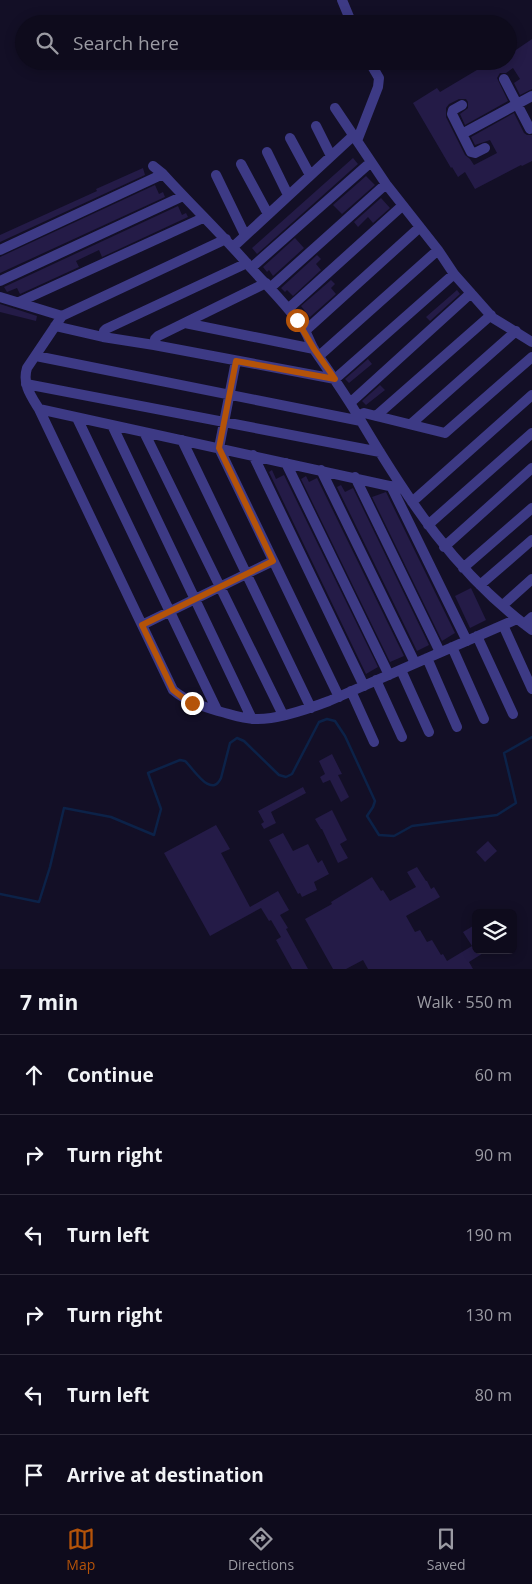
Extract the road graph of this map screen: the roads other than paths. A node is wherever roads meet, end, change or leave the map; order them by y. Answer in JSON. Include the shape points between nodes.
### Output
{"nodes":[{"id":1,"x":342,"y":0,"type":"edge"},
{"id":2,"x":348,"y":15,"type":"edge"},
{"id":3,"x":374,"y":70,"type":"edge"},
{"id":4,"x":504,"y":79,"type":"dead end"},
{"id":5,"x":532,"y":96,"type":"edge"},
{"id":6,"x":517,"y":104,"type":"junction"},
{"id":7,"x":462,"y":105,"type":"dead end"},
{"id":8,"x":335,"y":108,"type":"dead end"},
{"id":9,"x":316,"y":126,"type":"dead end"},
{"id":10,"x":530,"y":129,"type":"dead end"},
{"id":11,"x":462,"y":134,"type":"junction"},
{"id":12,"x":290,"y":138,"type":"dead end"},
{"id":13,"x":355,"y":138,"type":"junction"},
{"id":14,"x":485,"y":148,"type":"dead end"},
{"id":15,"x":267,"y":152,"type":"dead end"},
{"id":16,"x":331,"y":156,"type":"junction"},
{"id":17,"x":371,"y":162,"type":"junction"},
{"id":18,"x":241,"y":164,"type":"dead end"},
{"id":19,"x":154,"y":166,"type":"dead end"},
{"id":20,"x":163,"y":174,"type":"junction"},
{"id":21,"x":216,"y":175,"type":"dead end"},
{"id":22,"x":310,"y":175,"type":"junction"},
{"id":23,"x":386,"y":184,"type":"junction"},
{"id":24,"x":288,"y":195,"type":"junction"},
{"id":25,"x":183,"y":196,"type":"junction"},
{"id":26,"x":402,"y":206,"type":"junction"},
{"id":27,"x":268,"y":214,"type":"junction"},
{"id":28,"x":203,"y":218,"type":"junction"},
{"id":29,"x":420,"y":227,"type":"junction"},
{"id":30,"x":245,"y":235,"type":"junction"},
{"id":31,"x":229,"y":243,"type":"junction"},
{"id":32,"x":0,"y":250,"type":"edge"},
{"id":33,"x":438,"y":250,"type":"junction"},
{"id":34,"x":249,"y":265,"type":"junction"},
{"id":35,"x":454,"y":274,"type":"junction"},
{"id":36,"x":0,"y":281,"type":"edge"},
{"id":37,"x":268,"y":286,"type":"junction"},
{"id":38,"x":471,"y":293,"type":"junction"},
{"id":39,"x":0,"y":298,"type":"edge"},
{"id":40,"x":19,"y":302,"type":"junction"},
{"id":41,"x":288,"y":309,"type":"junction"},
{"id":42,"x":491,"y":315,"type":"junction"},
{"id":43,"x":62,"y":316,"type":"junction"},
{"id":44,"x":185,"y":323,"type":"junction"},
{"id":45,"x":55,"y":326,"type":"junction"},
{"id":46,"x":305,"y":331,"type":"junction"},
{"id":47,"x":516,"y":331,"type":"junction"},
{"id":48,"x":103,"y":336,"type":"junction"},
{"id":49,"x":532,"y":342,"type":"edge"},
{"id":50,"x":154,"y":345,"type":"junction"},
{"id":51,"x":316,"y":352,"type":"junction"},
{"id":52,"x":36,"y":356,"type":"junction"},
{"id":53,"x":532,"y":357,"type":"edge"},
{"id":54,"x":236,"y":361,"type":"junction"},
{"id":55,"x":335,"y":379,"type":"junction"},
{"id":56,"x":26,"y":384,"type":"junction"},
{"id":57,"x":229,"y":394,"type":"junction"},
{"id":58,"x":532,"y":395,"type":"edge"},
{"id":59,"x":350,"y":403,"type":"junction"},
{"id":60,"x":39,"y":409,"type":"junction"},
{"id":61,"x":376,"y":416,"type":"junction"},
{"id":62,"x":77,"y":418,"type":"junction"},
{"id":63,"x":359,"y":418,"type":"junction"},
{"id":64,"x":224,"y":422,"type":"junction"},
{"id":65,"x":411,"y":424,"type":"junction"},
{"id":66,"x":112,"y":425,"type":"junction"},
{"id":67,"x":144,"y":432,"type":"junction"},
{"id":68,"x":532,"y":433,"type":"edge"},
{"id":69,"x":182,"y":440,"type":"junction"},
{"id":70,"x":219,"y":448,"type":"junction"},
{"id":71,"x":380,"y":452,"type":"junction"},
{"id":72,"x":253,"y":455,"type":"junction"},
{"id":73,"x":286,"y":462,"type":"junction"},
{"id":74,"x":532,"y":468,"type":"edge"},
{"id":75,"x":321,"y":470,"type":"junction"},
{"id":76,"x":356,"y":477,"type":"junction"},
{"id":77,"x":391,"y":486,"type":"junction"},
{"id":78,"x":404,"y":489,"type":"junction"},
{"id":79,"x":412,"y":502,"type":"junction"},
{"id":80,"x":532,"y":508,"type":"edge"},
{"id":81,"x":428,"y":525,"type":"junction"},
{"id":82,"x":532,"y":540,"type":"edge"},
{"id":83,"x":444,"y":547,"type":"junction"},
{"id":84,"x":273,"y":561,"type":"junction"},
{"id":85,"x":464,"y":568,"type":"junction"},
{"id":86,"x":247,"y":574,"type":"junction"},
{"id":87,"x":532,"y":579,"type":"edge"},
{"id":88,"x":480,"y":585,"type":"junction"},
{"id":89,"x":220,"y":587,"type":"junction"},
{"id":90,"x":195,"y":599,"type":"junction"},
{"id":91,"x":503,"y":606,"type":"junction"},
{"id":92,"x":170,"y":612,"type":"junction"},
{"id":93,"x":526,"y":622,"type":"edge"},
{"id":94,"x":142,"y":625,"type":"junction"},
{"id":95,"x":503,"y":625,"type":"junction"},
{"id":96,"x":478,"y":636,"type":"junction"},
{"id":97,"x":467,"y":641,"type":"junction"},
{"id":98,"x":452,"y":647,"type":"junction"},
{"id":99,"x":440,"y":652,"type":"junction"},
{"id":100,"x":426,"y":658,"type":"junction"},
{"id":101,"x":416,"y":663,"type":"junction"},
{"id":102,"x":400,"y":670,"type":"junction"},
{"id":103,"x":389,"y":675,"type":"junction"},
{"id":104,"x":376,"y":680,"type":"junction"},
{"id":105,"x":364,"y":686,"type":"junction"},
{"id":106,"x":532,"y":689,"type":"edge"},
{"id":107,"x":351,"y":692,"type":"junction"},
{"id":108,"x":339,"y":697,"type":"junction"},
{"id":109,"x":311,"y":708,"type":"junction"},
{"id":110,"x":217,"y":710,"type":"junction"},
{"id":111,"x":513,"y":714,"type":"dead end"},
{"id":112,"x":283,"y":715,"type":"junction"},
{"id":113,"x":252,"y":719,"type":"junction"},
{"id":114,"x":484,"y":719,"type":"dead end"},
{"id":115,"x":457,"y":727,"type":"dead end"},
{"id":116,"x":428,"y":732,"type":"dead end"},
{"id":117,"x":402,"y":737,"type":"dead end"},
{"id":118,"x":374,"y":742,"type":"dead end"}],
"edges":[{"from":1,"to":2,"type":"street"},
{"from":3,"to":13,"type":"street","via":[[379,78],[378,86]]},
{"from":4,"to":6,"type":"street"},
{"from":5,"to":6,"type":"street"},
{"from":6,"to":10,"type":"street"},
{"from":6,"to":11,"type":"street"},
{"from":7,"to":11,"type":"street","via":[[452,112]]},
{"from":8,"to":13,"type":"street"},
{"from":9,"to":16,"type":"street"},
{"from":11,"to":14,"type":"street","via":[[473,153]]},
{"from":12,"to":22,"type":"street"},
{"from":13,"to":16,"type":"street"},
{"from":13,"to":17,"type":"street"},
{"from":15,"to":24,"type":"street"},
{"from":16,"to":22,"type":"street"},
{"from":17,"to":23,"type":"street"},
{"from":17,"to":34,"type":"street"},
{"from":18,"to":27,"type":"street"},
{"from":19,"to":20,"type":"street"},
{"from":20,"to":25,"type":"street"},
{"from":20,"to":32,"type":"street"},
{"from":21,"to":30,"type":"street"},
{"from":22,"to":24,"type":"street"},
{"from":23,"to":26,"type":"street"},
{"from":23,"to":37,"type":"street"},
{"from":24,"to":27,"type":"street"},
{"from":25,"to":28,"type":"street"},
{"from":25,"to":36,"type":"street"},
{"from":26,"to":29,"type":"street"},
{"from":26,"to":41,"type":"street"},
{"from":27,"to":30,"type":"street"},
{"from":28,"to":31,"type":"street"},
{"from":28,"to":40,"type":"street"},
{"from":29,"to":33,"type":"street"},
{"from":29,"to":46,"type":"street"},
{"from":30,"to":31,"type":"street"},
{"from":31,"to":34,"type":"street"},
{"from":31,"to":43,"type":"street"},
{"from":33,"to":35,"type":"street"},
{"from":33,"to":51,"type":"street"},
{"from":34,"to":37,"type":"street"},
{"from":34,"to":48,"type":"street","via":[[106,329]]},
{"from":35,"to":38,"type":"street"},
{"from":35,"to":55,"type":"street"},
{"from":37,"to":41,"type":"street"},
{"from":37,"to":44,"type":"street"},
{"from":38,"to":42,"type":"street"},
{"from":38,"to":59,"type":"street"},
{"from":39,"to":40,"type":"street"},
{"from":40,"to":43,"type":"street"},
{"from":41,"to":46,"type":"street"},
{"from":42,"to":47,"type":"street"},
{"from":42,"to":61,"type":"street"},
{"from":43,"to":45,"type":"street"},
{"from":44,"to":50,"type":"street","via":[[158,336]]},
{"from":44,"to":51,"type":"street"},
{"from":45,"to":48,"type":"street"},
{"from":45,"to":52,"type":"street"},
{"from":46,"to":51,"type":"street"},
{"from":47,"to":49,"type":"street"},
{"from":47,"to":65,"type":"street"},
{"from":48,"to":50,"type":"street"},
{"from":50,"to":54,"type":"street"},
{"from":51,"to":55,"type":"street"},
{"from":52,"to":56,"type":"street","via":[[27,368]]},
{"from":52,"to":57,"type":"street"},
{"from":53,"to":65,"type":"street","via":[[445,433]]},
{"from":54,"to":55,"type":"street"},
{"from":54,"to":57,"type":"street"},
{"from":55,"to":59,"type":"street"},
{"from":56,"to":60,"type":"street"},
{"from":56,"to":64,"type":"street"},
{"from":57,"to":63,"type":"street"},
{"from":57,"to":64,"type":"street"},
{"from":58,"to":79,"type":"street"},
{"from":59,"to":63,"type":"street"},
{"from":60,"to":62,"type":"street"},
{"from":60,"to":94,"type":"street"},
{"from":61,"to":63,"type":"street","via":[[364,412]]},
{"from":61,"to":65,"type":"street"},
{"from":62,"to":66,"type":"street"},
{"from":62,"to":92,"type":"street"},
{"from":63,"to":71,"type":"street"},
{"from":64,"to":70,"type":"street"},
{"from":64,"to":71,"type":"street"},
{"from":66,"to":67,"type":"street"},
{"from":66,"to":90,"type":"street"},
{"from":67,"to":69,"type":"street"},
{"from":67,"to":89,"type":"street"},
{"from":68,"to":81,"type":"street"},
{"from":69,"to":70,"type":"street"},
{"from":69,"to":86,"type":"street"},
{"from":70,"to":72,"type":"street"},
{"from":70,"to":84,"type":"street"},
{"from":71,"to":78,"type":"street"},
{"from":72,"to":73,"type":"street"},
{"from":72,"to":105,"type":"street"},
{"from":73,"to":75,"type":"street"},
{"from":73,"to":103,"type":"street"},
{"from":74,"to":83,"type":"street"},
{"from":75,"to":76,"type":"street"},
{"from":75,"to":101,"type":"street"},
{"from":76,"to":77,"type":"street"},
{"from":76,"to":99,"type":"street"},
{"from":77,"to":78,"type":"street"},
{"from":77,"to":97,"type":"street"},
{"from":78,"to":79,"type":"street"},
{"from":79,"to":81,"type":"street"},
{"from":80,"to":85,"type":"street"},
{"from":81,"to":83,"type":"street"},
{"from":82,"to":88,"type":"street"},
{"from":83,"to":85,"type":"street"},
{"from":84,"to":86,"type":"street"},
{"from":84,"to":108,"type":"street"},
{"from":85,"to":88,"type":"street"},
{"from":86,"to":89,"type":"street"},
{"from":86,"to":109,"type":"street"},
{"from":87,"to":91,"type":"street"},
{"from":88,"to":91,"type":"street"},
{"from":89,"to":90,"type":"street"},
{"from":89,"to":112,"type":"street"},
{"from":90,"to":92,"type":"street"},
{"from":90,"to":113,"type":"street"},
{"from":91,"to":93,"type":"street"},
{"from":92,"to":94,"type":"street"},
{"from":92,"to":110,"type":"street"},
{"from":93,"to":95,"type":"street"},
{"from":94,"to":110,"type":"street","via":[[173,690],[192,703]]},
{"from":95,"to":96,"type":"street"},
{"from":95,"to":106,"type":"street"},
{"from":96,"to":97,"type":"street"},
{"from":96,"to":111,"type":"street"},
{"from":97,"to":98,"type":"street"},
{"from":98,"to":99,"type":"street"},
{"from":98,"to":114,"type":"street"},
{"from":99,"to":100,"type":"street"},
{"from":100,"to":101,"type":"street"},
{"from":100,"to":115,"type":"street"},
{"from":101,"to":102,"type":"street"},
{"from":102,"to":103,"type":"street"},
{"from":102,"to":116,"type":"street"},
{"from":103,"to":104,"type":"street"},
{"from":104,"to":105,"type":"street"},
{"from":104,"to":117,"type":"street"},
{"from":105,"to":107,"type":"street"},
{"from":107,"to":108,"type":"street"},
{"from":107,"to":118,"type":"street"},
{"from":108,"to":109,"type":"street"},
{"from":109,"to":112,"type":"street"},
{"from":110,"to":113,"type":"street"},
{"from":112,"to":113,"type":"street"}]}
